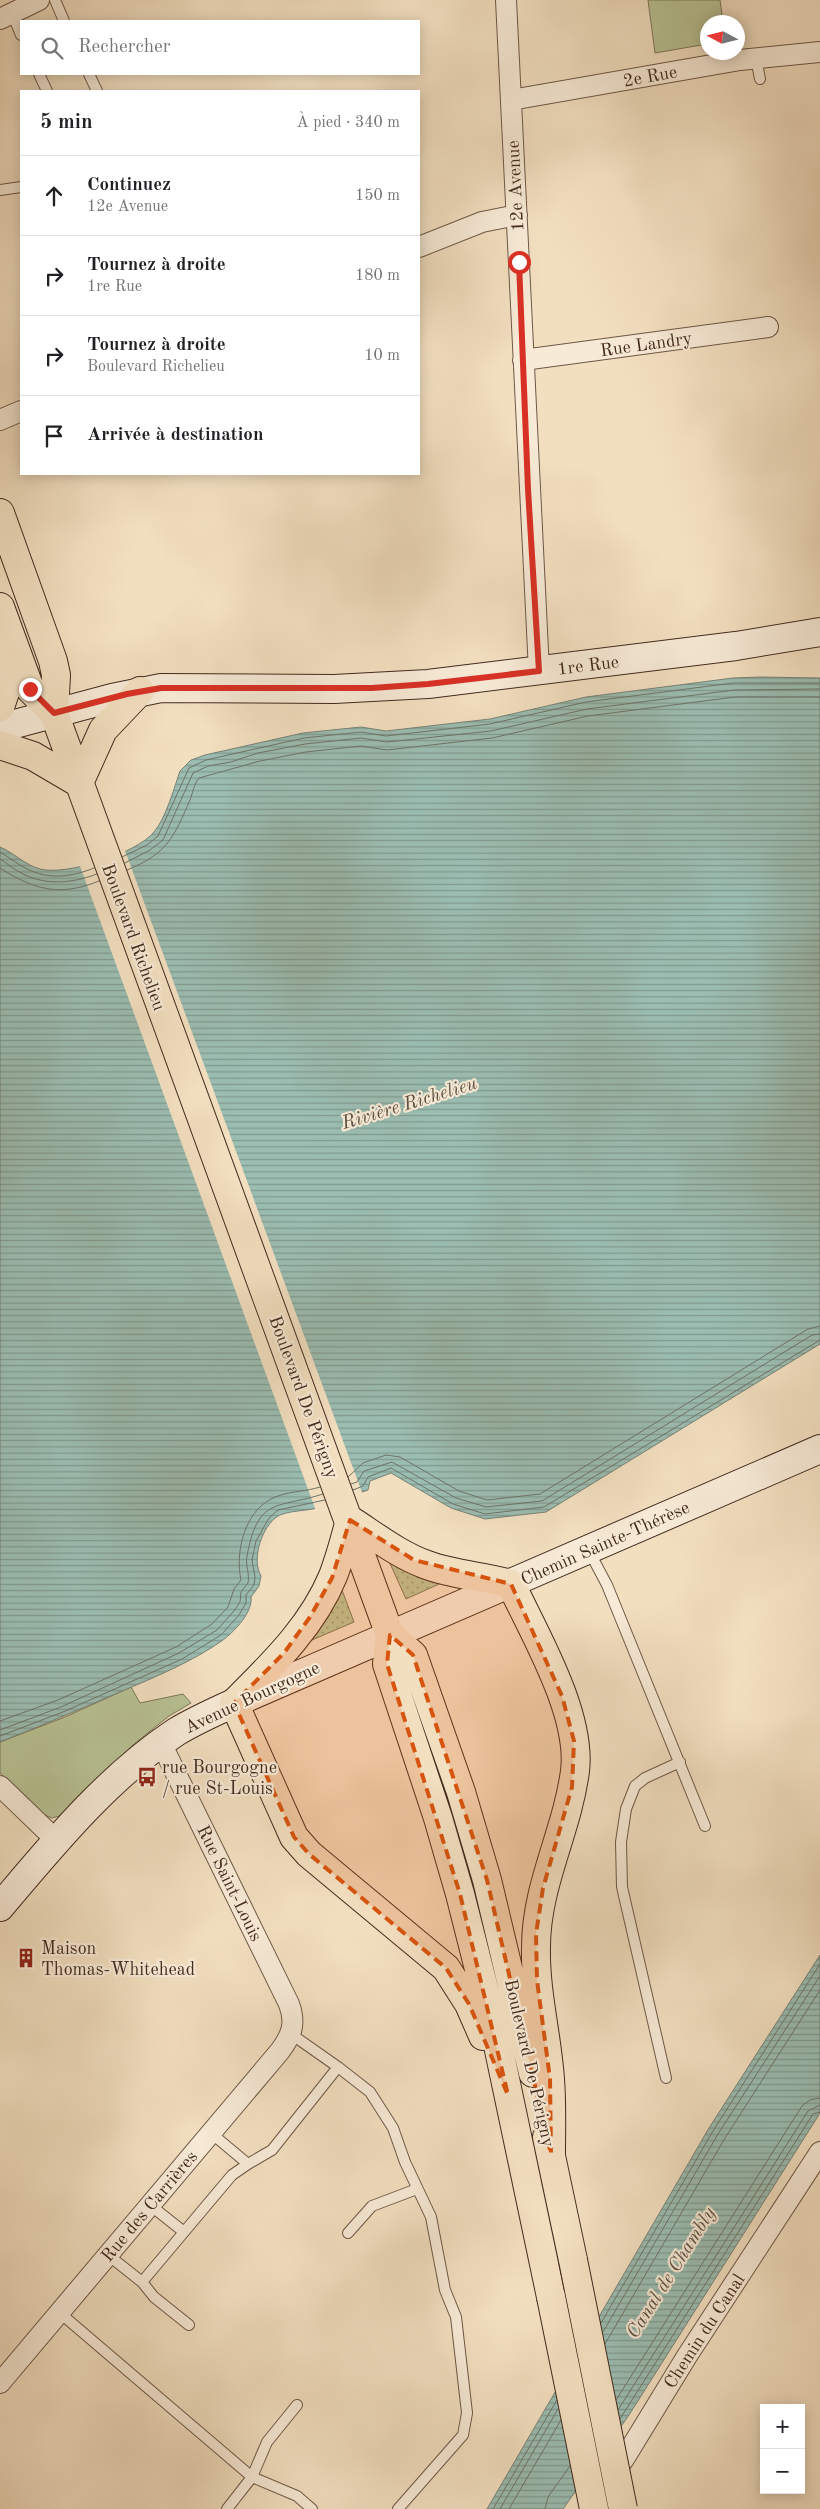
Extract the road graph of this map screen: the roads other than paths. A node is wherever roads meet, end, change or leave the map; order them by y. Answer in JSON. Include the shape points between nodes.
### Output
{"nodes":[{"id":1,"x":39,"y":0,"type":"edge"},
{"id":2,"x":55,"y":0,"type":"edge"},
{"id":3,"x":506,"y":0,"type":"edge"},
{"id":4,"x":6,"y":16,"type":"edge"},
{"id":5,"x":64,"y":20,"type":"edge"},
{"id":6,"x":20,"y":34,"type":"edge"},
{"id":7,"x":820,"y":52,"type":"edge"},
{"id":8,"x":756,"y":58,"type":"junction"},
{"id":9,"x":39,"y":75,"type":"edge"},
{"id":10,"x":89,"y":75,"type":"edge"},
{"id":11,"x":760,"y":79,"type":"dead end"},
{"id":12,"x":47,"y":90,"type":"edge"},
{"id":13,"x":97,"y":90,"type":"edge"},
{"id":14,"x":511,"y":100,"type":"junction"},
{"id":15,"x":20,"y":187,"type":"edge"},
{"id":16,"x":0,"y":190,"type":"edge"},
{"id":17,"x":517,"y":215,"type":"junction"},
{"id":18,"x":420,"y":247,"type":"edge"},
{"id":19,"x":768,"y":327,"type":"dead end"},
{"id":20,"x":523,"y":360,"type":"junction"},
{"id":21,"x":20,"y":411,"type":"edge"},
{"id":22,"x":0,"y":420,"type":"edge"},
{"id":23,"x":0,"y":513,"type":"edge"},
{"id":24,"x":0,"y":607,"type":"edge"},
{"id":25,"x":820,"y":632,"type":"edge"},
{"id":26,"x":14,"y":646,"type":"junction"},
{"id":27,"x":539,"y":671,"type":"junction"},
{"id":28,"x":140,"y":691,"type":"junction"},
{"id":29,"x":0,"y":707,"type":"edge"},
{"id":30,"x":54,"y":713,"type":"junction"},
{"id":31,"x":0,"y":728,"type":"edge"},
{"id":32,"x":0,"y":745,"type":"edge"},
{"id":33,"x":79,"y":783,"type":"junction"},
{"id":34,"x":218,"y":1160,"type":"joint"},
{"id":35,"x":820,"y":1448,"type":"edge"},
{"id":36,"x":350,"y":1520,"type":"junction"},
{"id":37,"x":589,"y":1550,"type":"junction"},
{"id":38,"x":511,"y":1584,"type":"junction"},
{"id":39,"x":390,"y":1635,"type":"junction"},
{"id":40,"x":234,"y":1703,"type":"junction"},
{"id":41,"x":162,"y":1743,"type":"junction"},
{"id":42,"x":680,"y":1762,"type":"junction"},
{"id":43,"x":0,"y":1786,"type":"edge"},
{"id":44,"x":705,"y":1826,"type":"dead end"},
{"id":45,"x":56,"y":1840,"type":"junction"},
{"id":46,"x":0,"y":1906,"type":"edge"},
{"id":47,"x":292,"y":2030,"type":"junction"},
{"id":48,"x":338,"y":2067,"type":"junction"},
{"id":49,"x":666,"y":2078,"type":"dead end"},
{"id":50,"x":508,"y":2095,"type":"junction"},
{"id":51,"x":211,"y":2133,"type":"junction"},
{"id":52,"x":820,"y":2152,"type":"edge"},
{"id":53,"x":551,"y":2154,"type":"junction"},
{"id":54,"x":248,"y":2164,"type":"junction"},
{"id":55,"x":417,"y":2189,"type":"junction"},
{"id":56,"x":150,"y":2205,"type":"junction"},
{"id":57,"x":184,"y":2232,"type":"junction"},
{"id":58,"x":348,"y":2233,"type":"dead end"},
{"id":59,"x":108,"y":2255,"type":"junction"},
{"id":60,"x":142,"y":2282,"type":"junction"},
{"id":61,"x":60,"y":2312,"type":"junction"},
{"id":62,"x":189,"y":2325,"type":"dead end"},
{"id":63,"x":0,"y":2383,"type":"edge"},
{"id":64,"x":297,"y":2406,"type":"dead end"},
{"id":65,"x":252,"y":2477,"type":"junction"},
{"id":66,"x":227,"y":2509,"type":"edge"},
{"id":67,"x":312,"y":2509,"type":"edge"},
{"id":68,"x":398,"y":2509,"type":"edge"},
{"id":69,"x":585,"y":2509,"type":"edge"},
{"id":70,"x":594,"y":2509,"type":"edge"},
{"id":71,"x":623,"y":2509,"type":"edge"}],
"edges":[{"from":1,"to":4,"type":"street"},
{"from":2,"to":5,"type":"lane"},
{"from":3,"to":14,"type":"street","name":"12e Avenue"},
{"from":4,"to":6,"type":"lane"},
{"from":7,"to":8,"type":"street","name":"2e Rue"},
{"from":8,"to":11,"type":"lane"},
{"from":8,"to":14,"type":"street","name":"2e Rue"},
{"from":9,"to":12,"type":"lane"},
{"from":10,"to":13,"type":"lane"},
{"from":14,"to":17,"type":"street","name":"12e Avenue"},
{"from":15,"to":16,"type":"lane"},
{"from":17,"to":18,"type":"street","via":[[482,222]]},
{"from":17,"to":20,"type":"street","name":"12e Avenue"},
{"from":19,"to":20,"type":"street","name":"Rue Landry"},
{"from":20,"to":27,"type":"street","name":"12e Avenue"},
{"from":21,"to":22,"type":"street"},
{"from":23,"to":30,"type":"main road","name":"Boulevard Richelieu","via":[[53,661],[56,675]]},
{"from":24,"to":26,"type":"main road","name":"Boulevard Richelieu"},
{"from":25,"to":27,"type":"street","name":"1re Rue"},
{"from":26,"to":29,"type":"main road"},
{"from":26,"to":30,"type":"main road","name":"Boulevard Richelieu","via":[[30,689]]},
{"from":27,"to":28,"type":"street","name":"1re Rue","via":[[372,688],[178,688]]},
{"from":28,"to":30,"type":"street","name":"1re Rue"},
{"from":28,"to":33,"type":"main road","via":[[113,717],[99,737]]},
{"from":30,"to":31,"type":"street","name":"1re Rue"},
{"from":30,"to":33,"type":"main road","name":"Boulevard Richelieu"},
{"from":32,"to":33,"type":"main road","via":[[33,756]]},
{"from":33,"to":34,"type":"main road","name":"Boulevard Richelieu"},
{"from":34,"to":36,"type":"main road","name":"Boulevard De Périgny"},
{"from":35,"to":37,"type":"street","name":"Chemin Sainte-Thérèse"},
{"from":36,"to":38,"type":"main road","via":[[428,1565]]},
{"from":36,"to":39,"type":"main road","name":"Boulevard De Périgny"},
{"from":36,"to":40,"type":"main road","via":[[332,1578],[313,1612],[284,1652]]},
{"from":37,"to":38,"type":"street","name":"Chemin Sainte-Thérèse"},
{"from":37,"to":42,"type":"lane","via":[[607,1585]]},
{"from":38,"to":39,"type":"street","name":"Chemin Sainte-Thérèse"},
{"from":38,"to":53,"type":"main road","via":[[562,1696],[574,1740],[572,1788],[542,1888],[536,1934],[537,1980],[550,2079]]},
{"from":39,"to":40,"type":"street","name":"Avenue Bourgogne"},
{"from":39,"to":50,"type":"main road","name":"Boulevard De Périgny","via":[[387,1664],[436,1809],[460,1894]]},
{"from":39,"to":53,"type":"main road","name":"Boulevard De Périgny","via":[[413,1655],[461,1792],[499,1928]]},
{"from":40,"to":41,"type":"street","name":"Avenue Bourgogne","via":[[191,1724]]},
{"from":40,"to":50,"type":"main road","via":[[294,1837],[309,1854],[446,1968],[469,2004]]},
{"from":41,"to":45,"type":"street","name":"Avenue Bourgogne","via":[[90,1805]]},
{"from":41,"to":47,"type":"street","name":"Rue Saint-Louis","via":[[289,2004]]},
{"from":42,"to":44,"type":"lane"},
{"from":42,"to":49,"type":"lane","via":[[644,1778],[635,1786],[626,1809],[621,1842],[622,1887]]},
{"from":43,"to":45,"type":"street"},
{"from":45,"to":46,"type":"street","name":"Avenue Bourgogne"},
{"from":47,"to":48,"type":"lane"},
{"from":47,"to":51,"type":"street","name":"Rue des Carrières"},
{"from":48,"to":54,"type":"lane","via":[[272,2150]]},
{"from":48,"to":55,"type":"lane","via":[[360,2082],[381,2107],[393,2128]]},
{"from":50,"to":70,"type":"main road","name":"Boulevard De Périgny","bridge":true},
{"from":51,"to":54,"type":"lane"},
{"from":51,"to":56,"type":"street","name":"Rue des Carrières"},
{"from":52,"to":69,"type":"street","name":"Chemin du Canal","via":[[624,2459]]},
{"from":53,"to":71,"type":"main road","name":"Boulevard De Périgny","bridge":true},
{"from":54,"to":57,"type":"lane","via":[[232,2175]]},
{"from":55,"to":58,"type":"lane","via":[[372,2206]]},
{"from":55,"to":68,"type":"lane","via":[[431,2217],[445,2290],[456,2317],[466,2424],[459,2441]]},
{"from":56,"to":57,"type":"lane"},
{"from":56,"to":59,"type":"street","name":"Rue des Carrières"},
{"from":57,"to":60,"type":"lane"},
{"from":59,"to":60,"type":"lane"},
{"from":59,"to":61,"type":"street","name":"Rue des Carrières"},
{"from":60,"to":62,"type":"lane","via":[[154,2297]]},
{"from":61,"to":63,"type":"street","name":"Rue des Carrières"},
{"from":61,"to":65,"type":"lane"},
{"from":64,"to":65,"type":"lane","via":[[267,2442]]},
{"from":65,"to":66,"type":"lane"},
{"from":65,"to":67,"type":"lane","via":[[297,2496]]}]}
